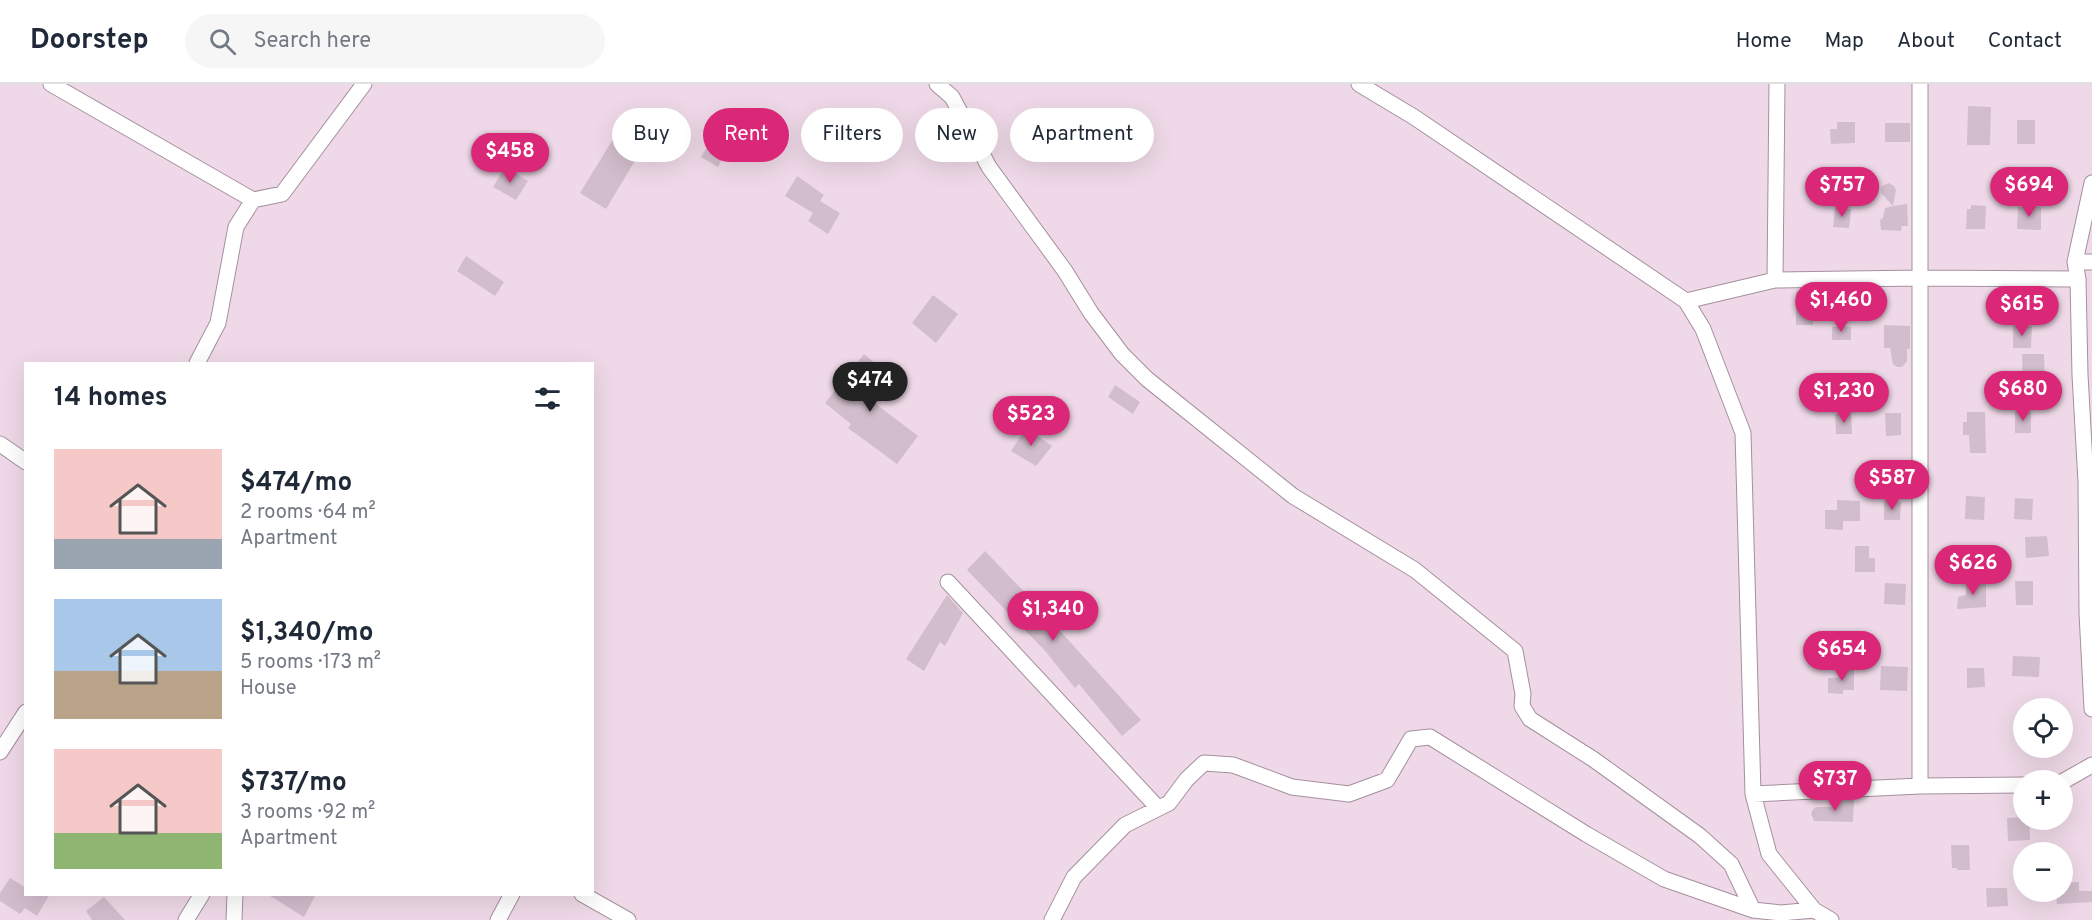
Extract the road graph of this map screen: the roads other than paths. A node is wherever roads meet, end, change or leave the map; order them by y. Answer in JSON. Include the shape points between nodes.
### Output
{"nodes":[{"id":1,"x":51,"y":84,"type":"edge"},
{"id":2,"x":364,"y":84,"type":"edge"},
{"id":3,"x":937,"y":84,"type":"edge"},
{"id":4,"x":1359,"y":84,"type":"edge"},
{"id":5,"x":1777,"y":84,"type":"edge"},
{"id":6,"x":1920,"y":84,"type":"edge"},
{"id":7,"x":2092,"y":183,"type":"edge"},
{"id":8,"x":253,"y":200,"type":"junction"},
{"id":9,"x":2075,"y":262,"type":"junction"},
{"id":10,"x":2092,"y":262,"type":"edge"},
{"id":11,"x":1919,"y":278,"type":"junction"},
{"id":12,"x":2078,"y":279,"type":"junction"},
{"id":13,"x":1775,"y":280,"type":"junction"},
{"id":14,"x":1686,"y":301,"type":"junction"},
{"id":15,"x":198,"y":362,"type":"edge"},
{"id":16,"x":2086,"y":375,"type":"edge"},
{"id":17,"x":0,"y":444,"type":"edge"},
{"id":18,"x":24,"y":461,"type":"edge"},
{"id":19,"x":2089,"y":482,"type":"edge"},
{"id":20,"x":948,"y":582,"type":"dead end"},
{"id":21,"x":2089,"y":613,"type":"edge"},
{"id":22,"x":2092,"y":709,"type":"edge"},
{"id":23,"x":24,"y":715,"type":"edge"},
{"id":24,"x":0,"y":752,"type":"edge"},
{"id":25,"x":2092,"y":765,"type":"edge"},
{"id":26,"x":2073,"y":776,"type":"edge"},
{"id":27,"x":2013,"y":785,"type":"edge"},
{"id":28,"x":1920,"y":786,"type":"junction"},
{"id":29,"x":1753,"y":794,"type":"junction"},
{"id":30,"x":1158,"y":808,"type":"junction"},
{"id":31,"x":201,"y":896,"type":"edge"},
{"id":32,"x":235,"y":896,"type":"edge"},
{"id":33,"x":511,"y":896,"type":"edge"},
{"id":34,"x":586,"y":896,"type":"edge"},
{"id":35,"x":1753,"y":910,"type":"junction"},
{"id":36,"x":1814,"y":910,"type":"junction"},
{"id":37,"x":1784,"y":916,"type":"edge"},
{"id":38,"x":186,"y":920,"type":"edge"},
{"id":39,"x":234,"y":920,"type":"edge"},
{"id":40,"x":498,"y":920,"type":"edge"},
{"id":41,"x":628,"y":920,"type":"edge"},
{"id":42,"x":1052,"y":920,"type":"edge"},
{"id":43,"x":1831,"y":920,"type":"edge"}],
"edges":[{"from":1,"to":8,"type":"street"},
{"from":2,"to":8,"type":"street","via":[[282,195]]},
{"from":3,"to":35,"type":"street","via":[[951,97],[989,167],[1065,271],[1091,314],[1147,380],[1293,496],[1415,570],[1515,651],[1522,706],[1530,719],[1700,836],[1731,864]]},
{"from":4,"to":14,"type":"street"},
{"from":5,"to":13,"type":"street"},
{"from":6,"to":11,"type":"street"},
{"from":7,"to":9,"type":"street"},
{"from":8,"to":15,"type":"street","via":[[236,227],[218,323]]},
{"from":9,"to":10,"type":"street"},
{"from":9,"to":12,"type":"street"},
{"from":11,"to":12,"type":"street"},
{"from":11,"to":13,"type":"street"},
{"from":11,"to":28,"type":"street"},
{"from":12,"to":16,"type":"street"},
{"from":13,"to":14,"type":"street"},
{"from":14,"to":29,"type":"street","via":[[1704,329],[1743,433]]},
{"from":16,"to":19,"type":"street"},
{"from":17,"to":18,"type":"street"},
{"from":19,"to":21,"type":"street"},
{"from":20,"to":30,"type":"street"},
{"from":21,"to":22,"type":"street"},
{"from":23,"to":24,"type":"street"},
{"from":25,"to":26,"type":"street"},
{"from":27,"to":28,"type":"street"},
{"from":28,"to":29,"type":"street"},
{"from":29,"to":36,"type":"street","via":[[1769,854]]},
{"from":30,"to":35,"type":"street","via":[[1169,803],[1204,763],[1233,765],[1292,787],[1349,794],[1387,780],[1411,739],[1430,737],[1664,879]]},
{"from":30,"to":42,"type":"street","via":[[1125,825],[1074,877]]},
{"from":31,"to":38,"type":"street"},
{"from":32,"to":39,"type":"street"},
{"from":33,"to":40,"type":"street"},
{"from":34,"to":41,"type":"street"},
{"from":35,"to":37,"type":"street"},
{"from":36,"to":37,"type":"street"},
{"from":36,"to":43,"type":"street"}]}
